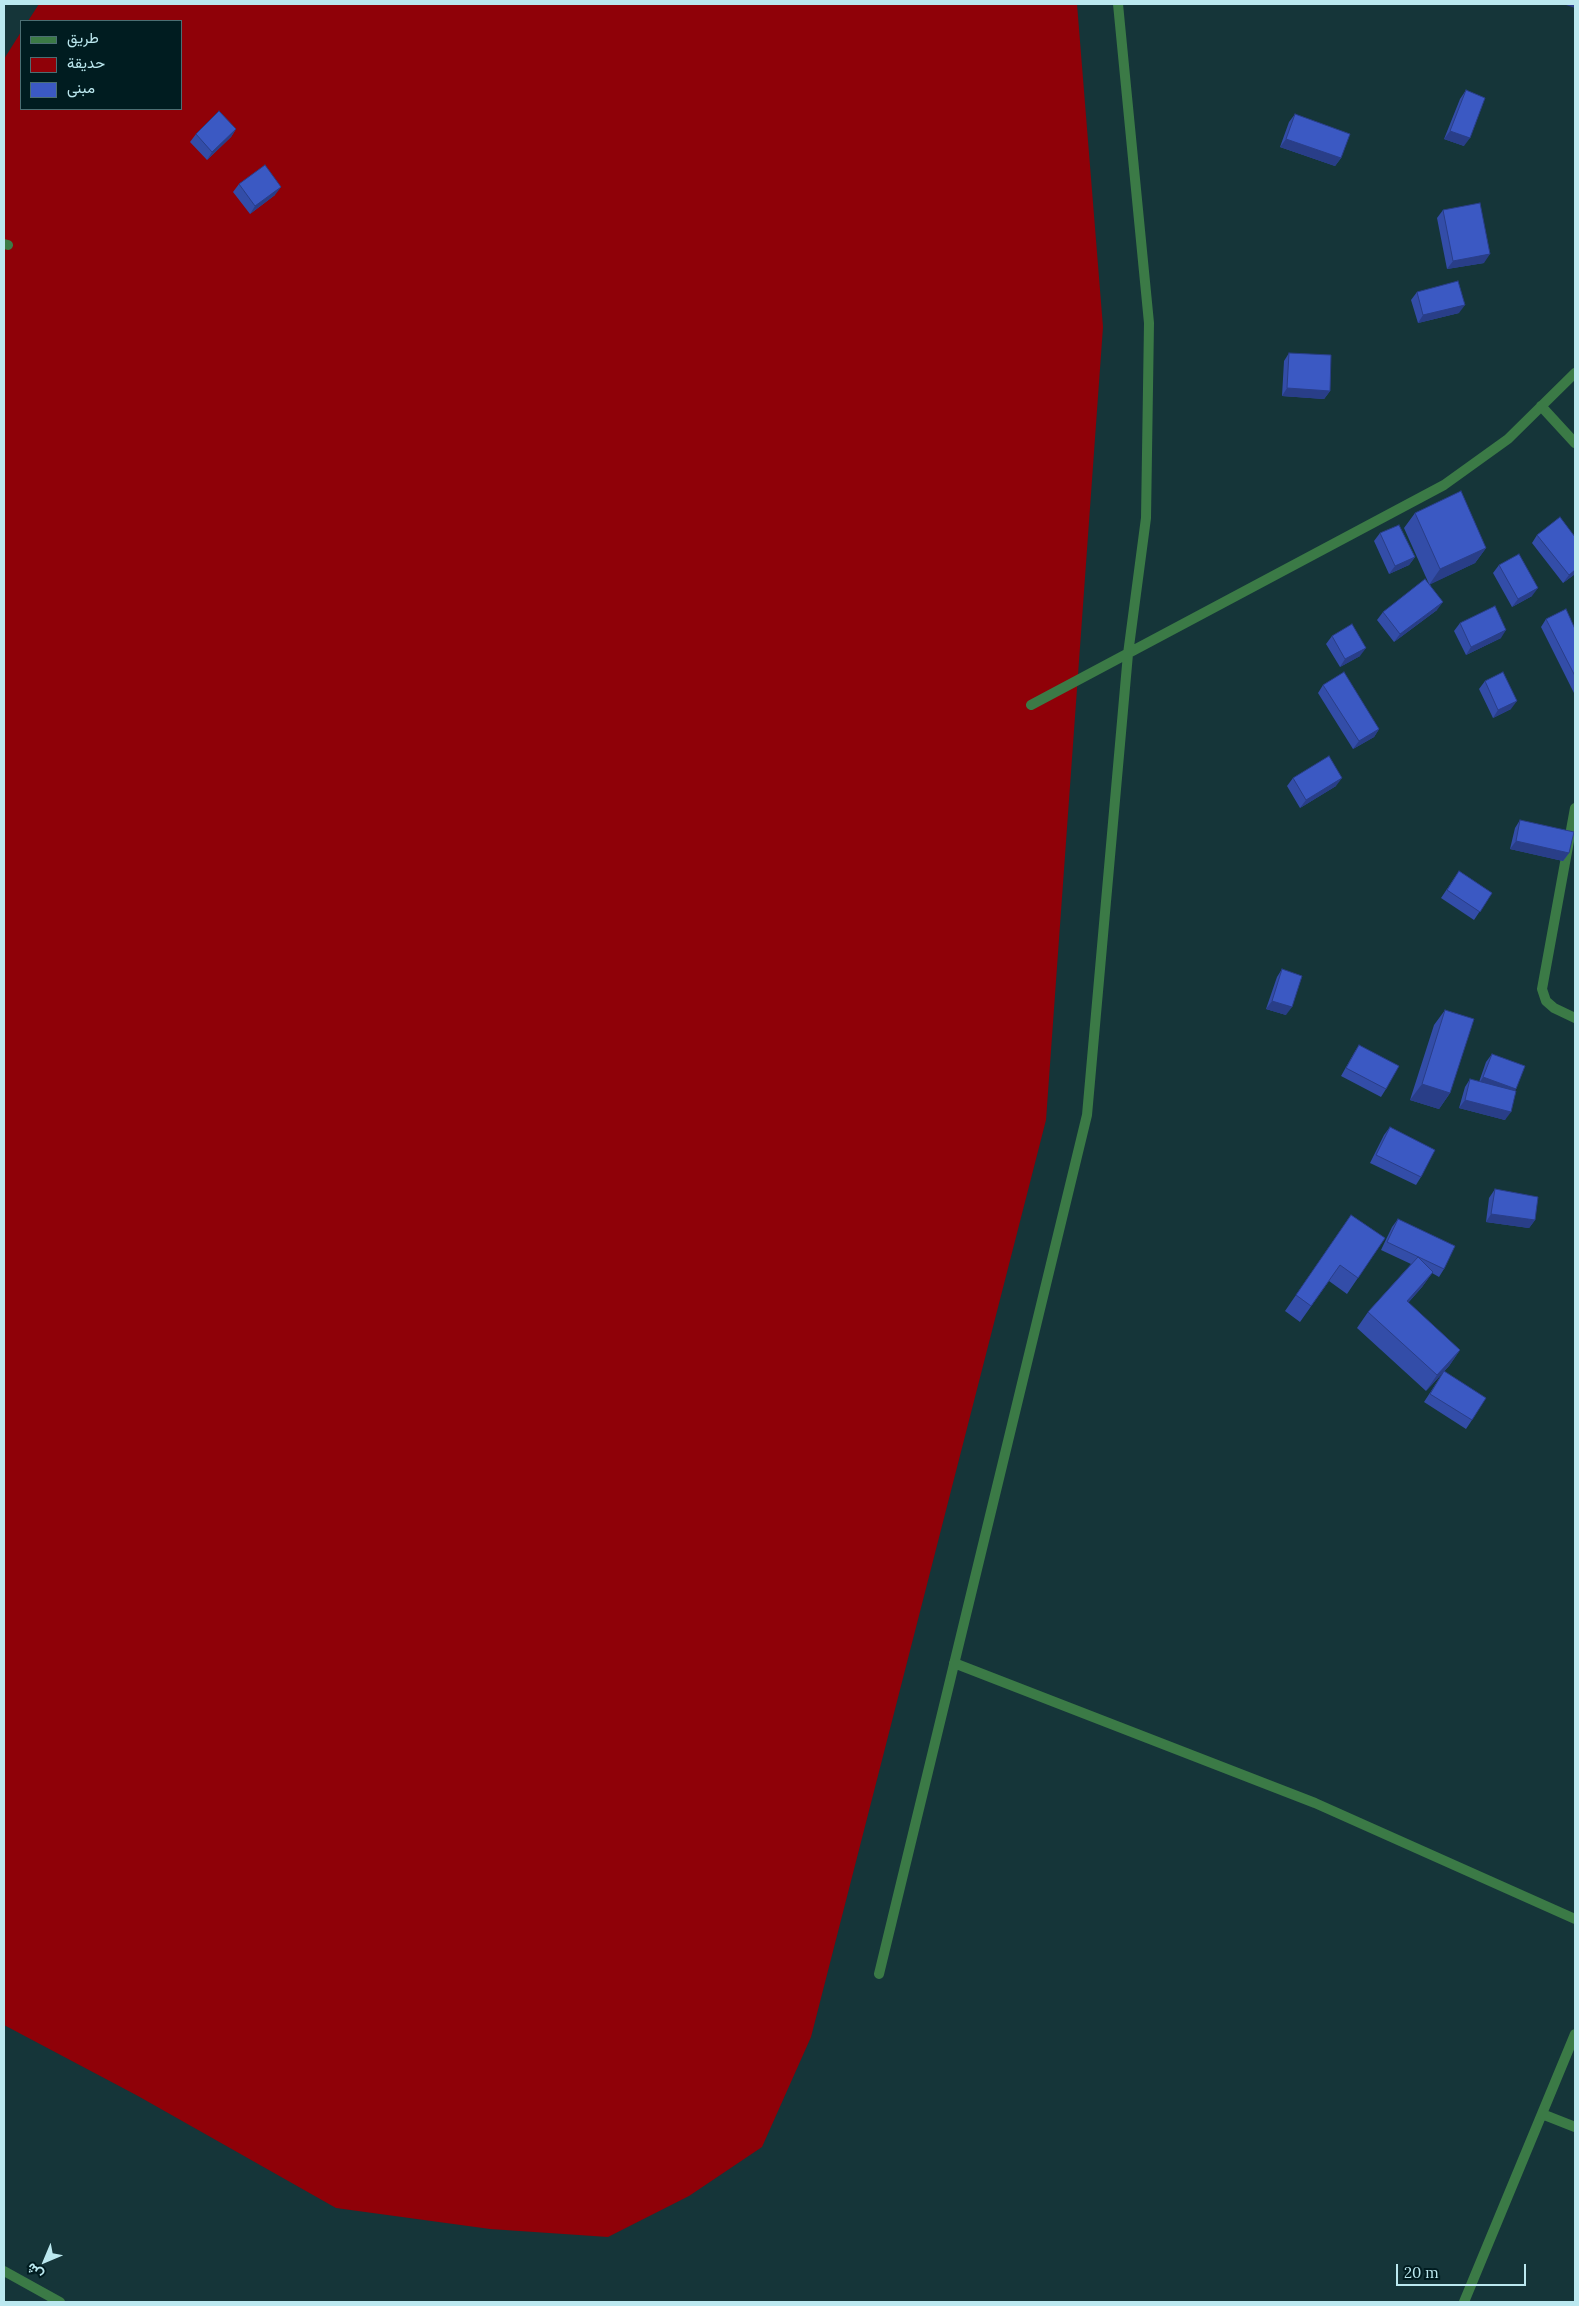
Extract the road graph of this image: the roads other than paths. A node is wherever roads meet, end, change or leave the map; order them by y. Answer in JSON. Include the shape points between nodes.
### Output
{"nodes":[{"id":1,"x":1118,"y":4,"type":"edge"},
{"id":2,"x":1575,"y":373,"type":"edge"},
{"id":3,"x":1541,"y":406,"type":"junction"},
{"id":4,"x":1575,"y":443,"type":"edge"},
{"id":5,"x":1128,"y":654,"type":"junction"},
{"id":6,"x":1032,"y":705,"type":"dead end"},
{"id":7,"x":1575,"y":808,"type":"edge"},
{"id":8,"x":1575,"y":1018,"type":"edge"},
{"id":9,"x":954,"y":1664,"type":"junction"},
{"id":10,"x":1575,"y":1919,"type":"edge"},
{"id":11,"x":879,"y":1974,"type":"dead end"},
{"id":12,"x":1575,"y":2034,"type":"edge"},
{"id":13,"x":1542,"y":2114,"type":"junction"},
{"id":14,"x":1575,"y":2127,"type":"edge"},
{"id":15,"x":4,"y":2272,"type":"edge"},
{"id":16,"x":60,"y":2302,"type":"edge"},
{"id":17,"x":1464,"y":2302,"type":"edge"}],
"edges":[{"from":1,"to":5,"type":"street","via":[[1149,323],[1146,518]]},
{"from":2,"to":3,"type":"street"},
{"from":3,"to":4,"type":"street"},
{"from":3,"to":5,"type":"street","via":[[1508,439],[1444,485]]},
{"from":5,"to":6,"type":"street"},
{"from":5,"to":9,"type":"street","via":[[1087,1115]]},
{"from":7,"to":8,"type":"street","via":[[1542,989],[1546,1001]]},
{"from":9,"to":10,"type":"street","via":[[1315,1803]]},
{"from":9,"to":11,"type":"street"},
{"from":12,"to":13,"type":"street"},
{"from":13,"to":14,"type":"street"},
{"from":13,"to":17,"type":"street"},
{"from":15,"to":16,"type":"street"}]}
